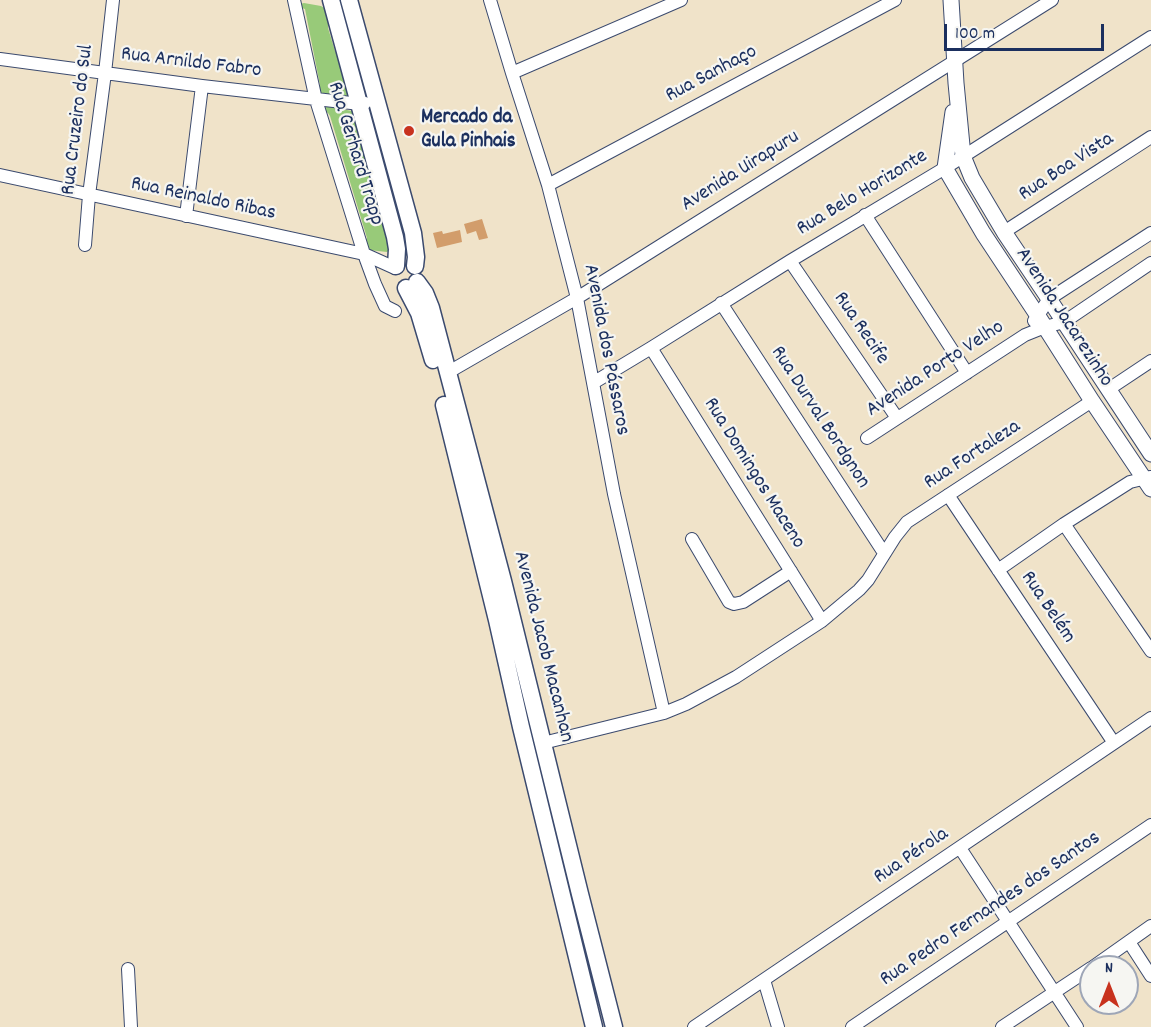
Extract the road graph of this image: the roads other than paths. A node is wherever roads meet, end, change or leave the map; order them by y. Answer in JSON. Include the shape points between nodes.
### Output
{"nodes":[{"id":1,"x":113,"y":0,"type":"edge"},
{"id":2,"x":294,"y":0,"type":"edge"},
{"id":3,"x":331,"y":0,"type":"edge"},
{"id":4,"x":349,"y":0,"type":"edge"},
{"id":5,"x":490,"y":0,"type":"edge"},
{"id":6,"x":681,"y":0,"type":"edge"},
{"id":7,"x":895,"y":0,"type":"edge"},
{"id":8,"x":951,"y":0,"type":"edge"},
{"id":9,"x":1052,"y":0,"type":"edge"},
{"id":10,"x":1151,"y":37,"type":"edge"},
{"id":11,"x":0,"y":59,"type":"edge"},
{"id":12,"x":955,"y":60,"type":"junction"},
{"id":13,"x":105,"y":73,"type":"junction"},
{"id":14,"x":512,"y":74,"type":"junction"},
{"id":15,"x":956,"y":83,"type":"junction"},
{"id":16,"x":202,"y":86,"type":"junction"},
{"id":17,"x":316,"y":99,"type":"junction"},
{"id":18,"x":376,"y":100,"type":"junction"},
{"id":19,"x":360,"y":104,"type":"junction"},
{"id":20,"x":1151,"y":137,"type":"edge"},
{"id":21,"x":963,"y":156,"type":"junction"},
{"id":22,"x":945,"y":168,"type":"junction"},
{"id":23,"x":0,"y":175,"type":"edge"},
{"id":24,"x":548,"y":185,"type":"junction"},
{"id":25,"x":89,"y":195,"type":"junction"},
{"id":26,"x":865,"y":215,"type":"junction"},
{"id":27,"x":186,"y":216,"type":"junction"},
{"id":28,"x":1004,"y":232,"type":"junction"},
{"id":29,"x":1151,"y":232,"type":"edge"},
{"id":30,"x":85,"y":246,"type":"dead end"},
{"id":31,"x":364,"y":254,"type":"junction"},
{"id":32,"x":790,"y":261,"type":"junction"},
{"id":33,"x":1151,"y":263,"type":"edge"},
{"id":34,"x":396,"y":267,"type":"junction"},
{"id":35,"x":413,"y":278,"type":"junction"},
{"id":36,"x":577,"y":298,"type":"junction"},
{"id":37,"x":1049,"y":299,"type":"junction"},
{"id":38,"x":722,"y":303,"type":"junction"},
{"id":39,"x":395,"y":311,"type":"dead end"},
{"id":40,"x":1041,"y":321,"type":"junction"},
{"id":41,"x":1064,"y":322,"type":"junction"},
{"id":42,"x":651,"y":348,"type":"junction"},
{"id":43,"x":1151,"y":361,"type":"edge"},
{"id":44,"x":447,"y":373,"type":"junction"},
{"id":45,"x":967,"y":373,"type":"junction"},
{"id":46,"x":593,"y":383,"type":"junction"},
{"id":47,"x":1109,"y":390,"type":"junction"},
{"id":48,"x":1092,"y":401,"type":"junction"},
{"id":49,"x":897,"y":418,"type":"junction"},
{"id":50,"x":867,"y":438,"type":"dead end"},
{"id":51,"x":1150,"y":452,"type":"edge"},
{"id":52,"x":1143,"y":479,"type":"edge"},
{"id":53,"x":948,"y":495,"type":"junction"},
{"id":54,"x":1064,"y":524,"type":"junction"},
{"id":55,"x":692,"y":539,"type":"dead end"},
{"id":56,"x":884,"y":553,"type":"junction"},
{"id":57,"x":998,"y":570,"type":"junction"},
{"id":58,"x":791,"y":571,"type":"junction"},
{"id":59,"x":822,"y":621,"type":"junction"},
{"id":60,"x":1151,"y":651,"type":"edge"},
{"id":61,"x":664,"y":713,"type":"junction"},
{"id":62,"x":1151,"y":718,"type":"edge"},
{"id":63,"x":543,"y":743,"type":"junction"},
{"id":64,"x":1114,"y":743,"type":"junction"},
{"id":65,"x":1150,"y":829,"type":"edge"},
{"id":66,"x":960,"y":848,"type":"junction"},
{"id":67,"x":1009,"y":922,"type":"junction"},
{"id":68,"x":1151,"y":926,"type":"edge"},
{"id":69,"x":1129,"y":942,"type":"junction"},
{"id":70,"x":1110,"y":955,"type":"edge"},
{"id":71,"x":128,"y":969,"type":"dead end"},
{"id":72,"x":1151,"y":976,"type":"edge"},
{"id":73,"x":1079,"y":977,"type":"edge"},
{"id":74,"x":764,"y":980,"type":"junction"},
{"id":75,"x":1055,"y":993,"type":"junction"},
{"id":76,"x":131,"y":1027,"type":"edge"},
{"id":77,"x":594,"y":1027,"type":"edge"},
{"id":78,"x":614,"y":1027,"type":"edge"},
{"id":79,"x":694,"y":1027,"type":"edge"},
{"id":80,"x":778,"y":1027,"type":"edge"},
{"id":81,"x":852,"y":1027,"type":"edge"},
{"id":82,"x":1002,"y":1027,"type":"edge"},
{"id":83,"x":1077,"y":1027,"type":"edge"}],
"edges":[{"from":1,"to":13,"type":"street","name":"Rua Cruzeiro do Sul"},
{"from":2,"to":17,"type":"street","name":"Rua Gerhard Trapp"},
{"from":3,"to":19,"type":"main road"},
{"from":4,"to":18,"type":"main road","name":"Avenida Jacob Macanhan"},
{"from":5,"to":14,"type":"street","name":"Avenida dos Pássaros"},
{"from":6,"to":14,"type":"street"},
{"from":7,"to":24,"type":"street","name":"Rua Sanhaço"},
{"from":8,"to":12,"type":"street"},
{"from":9,"to":12,"type":"street","name":"Avenida Uirapuru"},
{"from":10,"to":21,"type":"street","name":"Rua Belo Horizonte"},
{"from":11,"to":13,"type":"street","name":"Rua Arnildo Fabro"},
{"from":12,"to":15,"type":"street"},
{"from":12,"to":36,"type":"street","name":"Avenida Uirapuru"},
{"from":13,"to":16,"type":"street","name":"Rua Arnildo Fabro"},
{"from":13,"to":25,"type":"street","name":"Rua Cruzeiro do Sul"},
{"from":14,"to":24,"type":"street","name":"Avenida dos Pássaros"},
{"from":15,"to":21,"type":"street","name":"Avenida Jacarezinho"},
{"from":15,"to":22,"type":"street"},
{"from":16,"to":17,"type":"street","name":"Rua Arnildo Fabro"},
{"from":16,"to":27,"type":"street"},
{"from":17,"to":19,"type":"street","name":"Rua Arnildo Fabro"},
{"from":17,"to":31,"type":"street","name":"Rua Gerhard Trapp"},
{"from":18,"to":19,"type":"street","name":"Rua Arnildo Fabro"},
{"from":18,"to":35,"type":"main road","name":"Avenida Jacob Macanhan","via":[[413,233]]},
{"from":19,"to":34,"type":"main road","via":[[395,237]]},
{"from":20,"to":28,"type":"street","name":"Rua Boa Vista"},
{"from":21,"to":22,"type":"street","name":"Rua Belo Horizonte"},
{"from":21,"to":28,"type":"street","name":"Avenida Jacarezinho"},
{"from":22,"to":26,"type":"street","name":"Rua Belo Horizonte"},
{"from":22,"to":40,"type":"street","name":"Avenida Jacarezinho","via":[[982,233]]},
{"from":23,"to":25,"type":"street","name":"Rua Reinaldo Ribas"},
{"from":24,"to":36,"type":"street","name":"Avenida dos Pássaros"},
{"from":25,"to":27,"type":"street","name":"Rua Reinaldo Ribas"},
{"from":25,"to":30,"type":"street","name":"Rua Cruzeiro do Sul"},
{"from":26,"to":32,"type":"street","name":"Rua Belo Horizonte"},
{"from":26,"to":45,"type":"street"},
{"from":27,"to":31,"type":"street","name":"Rua Reinaldo Ribas"},
{"from":28,"to":37,"type":"street","name":"Avenida Jacarezinho"},
{"from":29,"to":37,"type":"street","name":"Avenida Porto Velho"},
{"from":31,"to":34,"type":"street","name":"Rua Reinaldo Ribas"},
{"from":31,"to":39,"type":"street","name":"Rua Gerhard Trapp","via":[[385,306]]},
{"from":32,"to":38,"type":"street","name":"Rua Belo Horizonte"},
{"from":32,"to":49,"type":"street","name":"Rua Recife"},
{"from":33,"to":41,"type":"street"},
{"from":34,"to":35,"type":"main road","via":[[412,263]]},
{"from":34,"to":35,"type":"main road","via":[[395,282],[402,287]]},
{"from":35,"to":44,"type":"main road","name":"Avenida Jacob Macanhan","via":[[430,308]]},
{"from":35,"to":77,"type":"main road","name":"Avenida Jacob Macanhan"},
{"from":36,"to":44,"type":"street","name":"Avenida Uirapuru"},
{"from":36,"to":46,"type":"street","name":"Avenida dos Pássaros"},
{"from":37,"to":40,"type":"street","name":"Avenida Porto Velho"},
{"from":37,"to":41,"type":"street","name":"Avenida Jacarezinho"},
{"from":38,"to":42,"type":"street","name":"Rua Belo Horizonte"},
{"from":38,"to":56,"type":"street","name":"Rua Durval Bordgnon"},
{"from":40,"to":41,"type":"street"},
{"from":40,"to":45,"type":"street","name":"Avenida Porto Velho"},
{"from":40,"to":48,"type":"street","name":"Avenida Jacarezinho"},
{"from":41,"to":47,"type":"street","name":"Avenida Jacarezinho"},
{"from":42,"to":46,"type":"street","name":"Rua Belo Horizonte"},
{"from":42,"to":58,"type":"street","name":"Rua Domingos Maceno"},
{"from":43,"to":47,"type":"street"},
{"from":44,"to":63,"type":"main road","name":"Avenida Jacob Macanhan"},
{"from":45,"to":49,"type":"street","name":"Avenida Porto Velho"},
{"from":46,"to":61,"type":"street","name":"Avenida dos Pássaros"},
{"from":47,"to":51,"type":"street","name":"Avenida Jacarezinho"},
{"from":48,"to":52,"type":"street","name":"Avenida Jacarezinho"},
{"from":48,"to":53,"type":"street","name":"Rua Fortaleza"},
{"from":49,"to":50,"type":"street","name":"Avenida Porto Velho"},
{"from":51,"to":52,"type":"street"},
{"from":52,"to":54,"type":"street"},
{"from":53,"to":56,"type":"street","name":"Rua Fortaleza","via":[[907,522]]},
{"from":53,"to":57,"type":"street","name":"Rua Belém"},
{"from":54,"to":57,"type":"street"},
{"from":54,"to":60,"type":"street"},
{"from":55,"to":58,"type":"street","via":[[729,602],[734,604]]},
{"from":56,"to":59,"type":"street","name":"Rua Fortaleza","via":[[859,590]]},
{"from":57,"to":64,"type":"street","name":"Rua Belém"},
{"from":58,"to":59,"type":"street","name":"Rua Domingos Maceno"},
{"from":59,"to":61,"type":"street","name":"Rua Fortaleza","via":[[736,677]]},
{"from":61,"to":63,"type":"street","name":"Rua Fortaleza"},
{"from":62,"to":64,"type":"street","name":"Rua Pérola"},
{"from":63,"to":78,"type":"main road","name":"Avenida Jacob Macanhan"},
{"from":64,"to":66,"type":"street","name":"Rua Pérola"},
{"from":65,"to":67,"type":"street","name":"Rua Pedro Fernandes dos Santos"},
{"from":66,"to":67,"type":"street"},
{"from":66,"to":74,"type":"street","name":"Rua Pérola"},
{"from":67,"to":75,"type":"street"},
{"from":67,"to":81,"type":"street","name":"Rua Pedro Fernandes dos Santos"},
{"from":68,"to":69,"type":"street"},
{"from":69,"to":70,"type":"street"},
{"from":69,"to":72,"type":"street"},
{"from":71,"to":76,"type":"street"},
{"from":73,"to":75,"type":"street"},
{"from":74,"to":79,"type":"street","name":"Rua Pérola"},
{"from":74,"to":80,"type":"street"},
{"from":75,"to":82,"type":"street"},
{"from":75,"to":83,"type":"street"}]}
